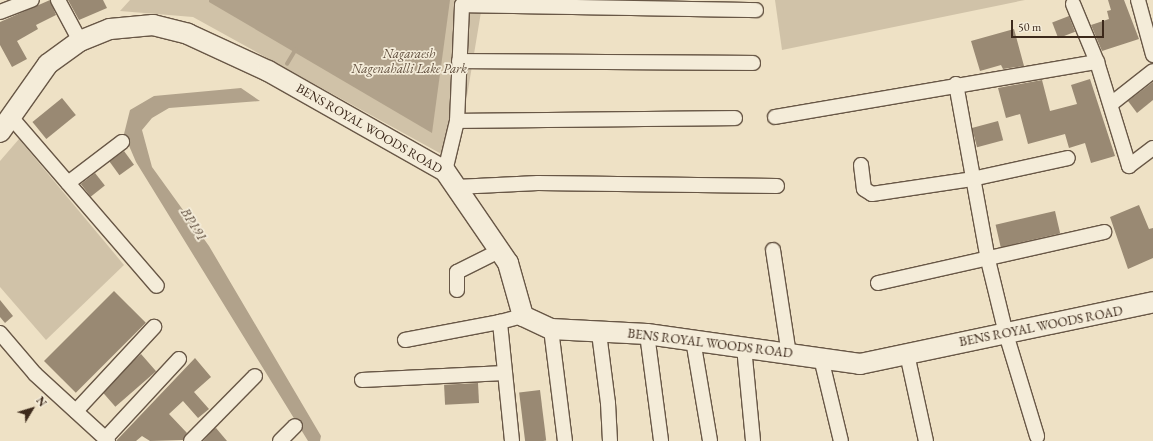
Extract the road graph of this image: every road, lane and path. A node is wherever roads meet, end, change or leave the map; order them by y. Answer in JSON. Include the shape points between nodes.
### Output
{"nodes":[{"id":1,"x":32,"y":0,"type":"edge"},
{"id":2,"x":58,"y":0,"type":"edge"},
{"id":3,"x":1138,"y":0,"type":"edge"},
{"id":4,"x":462,"y":2,"type":"edge"},
{"id":5,"x":1073,"y":4,"type":"dead end"},
{"id":6,"x":756,"y":10,"type":"dead end"},
{"id":7,"x":0,"y":12,"type":"edge"},
{"id":8,"x":80,"y":41,"type":"junction"},
{"id":9,"x":1153,"y":55,"type":"edge"},
{"id":10,"x":459,"y":61,"type":"junction"},
{"id":11,"x":1097,"y":62,"type":"junction"},
{"id":12,"x":753,"y":63,"type":"dead end"},
{"id":13,"x":1153,"y":71,"type":"edge"},
{"id":14,"x":956,"y":84,"type":"junction"},
{"id":15,"x":1110,"y":104,"type":"junction"},
{"id":16,"x":775,"y":117,"type":"dead end"},
{"id":17,"x":735,"y":118,"type":"dead end"},
{"id":18,"x":457,"y":121,"type":"junction"},
{"id":19,"x":5,"y":124,"type":"edge"},
{"id":20,"x":122,"y":142,"type":"dead end"},
{"id":21,"x":1153,"y":148,"type":"edge"},
{"id":22,"x":1068,"y":158,"type":"dead end"},
{"id":23,"x":861,"y":165,"type":"dead end"},
{"id":24,"x":445,"y":171,"type":"junction"},
{"id":25,"x":972,"y":180,"type":"junction"},
{"id":26,"x":68,"y":184,"type":"junction"},
{"id":27,"x":777,"y":186,"type":"dead end"},
{"id":28,"x":456,"y":187,"type":"junction"},
{"id":29,"x":1104,"y":232,"type":"dead end"},
{"id":30,"x":499,"y":250,"type":"junction"},
{"id":31,"x":773,"y":250,"type":"dead end"},
{"id":32,"x":988,"y":260,"type":"junction"},
{"id":33,"x":878,"y":283,"type":"dead end"},
{"id":34,"x":157,"y":286,"type":"dead end"},
{"id":35,"x":457,"y":290,"type":"dead end"},
{"id":36,"x":1153,"y":302,"type":"edge"},
{"id":37,"x":523,"y":316,"type":"junction"},
{"id":38,"x":500,"y":322,"type":"junction"},
{"id":39,"x":154,"y":327,"type":"dead end"},
{"id":40,"x":551,"y":329,"type":"junction"},
{"id":41,"x":0,"y":333,"type":"edge"},
{"id":42,"x":599,"y":333,"type":"junction"},
{"id":43,"x":647,"y":334,"type":"junction"},
{"id":44,"x":1006,"y":334,"type":"junction"},
{"id":45,"x":405,"y":340,"type":"dead end"},
{"id":46,"x":693,"y":340,"type":"junction"},
{"id":47,"x":744,"y":347,"type":"junction"},
{"id":48,"x":789,"y":354,"type":"junction"},
{"id":49,"x":907,"y":354,"type":"junction"},
{"id":50,"x":821,"y":358,"type":"junction"},
{"id":51,"x":179,"y":359,"type":"dead end"},
{"id":52,"x":505,"y":373,"type":"junction"},
{"id":53,"x":255,"y":376,"type":"dead end"},
{"id":54,"x":362,"y":380,"type":"dead end"},
{"id":55,"x":76,"y":411,"type":"junction"},
{"id":56,"x":295,"y":426,"type":"dead end"},
{"id":57,"x":1037,"y":436,"type":"dead end"},
{"id":58,"x":106,"y":440,"type":"edge"},
{"id":59,"x":191,"y":441,"type":"edge"},
{"id":60,"x":280,"y":441,"type":"edge"},
{"id":61,"x":512,"y":441,"type":"edge"},
{"id":62,"x":565,"y":441,"type":"edge"},
{"id":63,"x":610,"y":441,"type":"edge"},
{"id":64,"x":661,"y":441,"type":"edge"},
{"id":65,"x":710,"y":441,"type":"edge"},
{"id":66,"x":753,"y":441,"type":"edge"},
{"id":67,"x":841,"y":441,"type":"edge"},
{"id":68,"x":926,"y":441,"type":"edge"}],
"edges":[{"from":1,"to":7,"type":"street"},
{"from":2,"to":8,"type":"street"},
{"from":3,"to":9,"type":"street"},
{"from":4,"to":6,"type":"street"},
{"from":4,"to":10,"type":"street"},
{"from":5,"to":11,"type":"street"},
{"from":8,"to":19,"type":"street","name":"BENS ROYAL WOODS ROAD","via":[[48,64]]},
{"from":8,"to":24,"type":"street","name":"BENS ROYAL WOODS ROAD","via":[[110,30],[153,25],[188,34],[268,71]]},
{"from":10,"to":12,"type":"street"},
{"from":10,"to":18,"type":"street"},
{"from":11,"to":14,"type":"street"},
{"from":11,"to":15,"type":"street"},
{"from":13,"to":15,"type":"street"},
{"from":14,"to":16,"type":"street"},
{"from":14,"to":25,"type":"street"},
{"from":15,"to":21,"type":"street","via":[[1129,166]]},
{"from":17,"to":18,"type":"street"},
{"from":18,"to":24,"type":"street"},
{"from":19,"to":26,"type":"street"},
{"from":20,"to":26,"type":"street"},
{"from":22,"to":25,"type":"street"},
{"from":23,"to":25,"type":"street","via":[[864,189],[867,193]]},
{"from":24,"to":28,"type":"street","name":"BENS ROYAL WOODS ROAD"},
{"from":25,"to":32,"type":"street"},
{"from":26,"to":34,"type":"street"},
{"from":27,"to":28,"type":"street","via":[[538,183]]},
{"from":28,"to":30,"type":"street","name":"BENS ROYAL WOODS ROAD"},
{"from":29,"to":32,"type":"street"},
{"from":30,"to":35,"type":"street","via":[[457,272]]},
{"from":30,"to":37,"type":"street","name":"BENS ROYAL WOODS ROAD","via":[[508,262]]},
{"from":31,"to":48,"type":"street"},
{"from":32,"to":33,"type":"street"},
{"from":32,"to":44,"type":"street"},
{"from":36,"to":44,"type":"street","name":"BENS ROYAL WOODS ROAD"},
{"from":37,"to":38,"type":"street"},
{"from":37,"to":40,"type":"street","name":"BENS ROYAL WOODS ROAD"},
{"from":38,"to":45,"type":"street"},
{"from":38,"to":52,"type":"street"},
{"from":39,"to":55,"type":"street"},
{"from":40,"to":42,"type":"street","name":"BENS ROYAL WOODS ROAD"},
{"from":40,"to":62,"type":"street"},
{"from":41,"to":55,"type":"street","via":[[35,374]]},
{"from":42,"to":43,"type":"street","name":"BENS ROYAL WOODS ROAD"},
{"from":42,"to":63,"type":"street"},
{"from":43,"to":46,"type":"street","name":"BENS ROYAL WOODS ROAD"},
{"from":43,"to":64,"type":"street"},
{"from":44,"to":49,"type":"street","name":"BENS ROYAL WOODS ROAD"},
{"from":44,"to":57,"type":"street"},
{"from":46,"to":47,"type":"street","name":"BENS ROYAL WOODS ROAD"},
{"from":46,"to":65,"type":"street"},
{"from":47,"to":48,"type":"street","name":"BENS ROYAL WOODS ROAD"},
{"from":47,"to":66,"type":"street"},
{"from":48,"to":50,"type":"street","name":"BENS ROYAL WOODS ROAD"},
{"from":49,"to":50,"type":"street","name":"BENS ROYAL WOODS ROAD","via":[[860,364]]},
{"from":49,"to":68,"type":"street"},
{"from":50,"to":67,"type":"street"},
{"from":51,"to":58,"type":"street"},
{"from":52,"to":54,"type":"street"},
{"from":52,"to":61,"type":"street"},
{"from":53,"to":59,"type":"street"},
{"from":55,"to":58,"type":"street"},
{"from":56,"to":60,"type":"street"}]}
